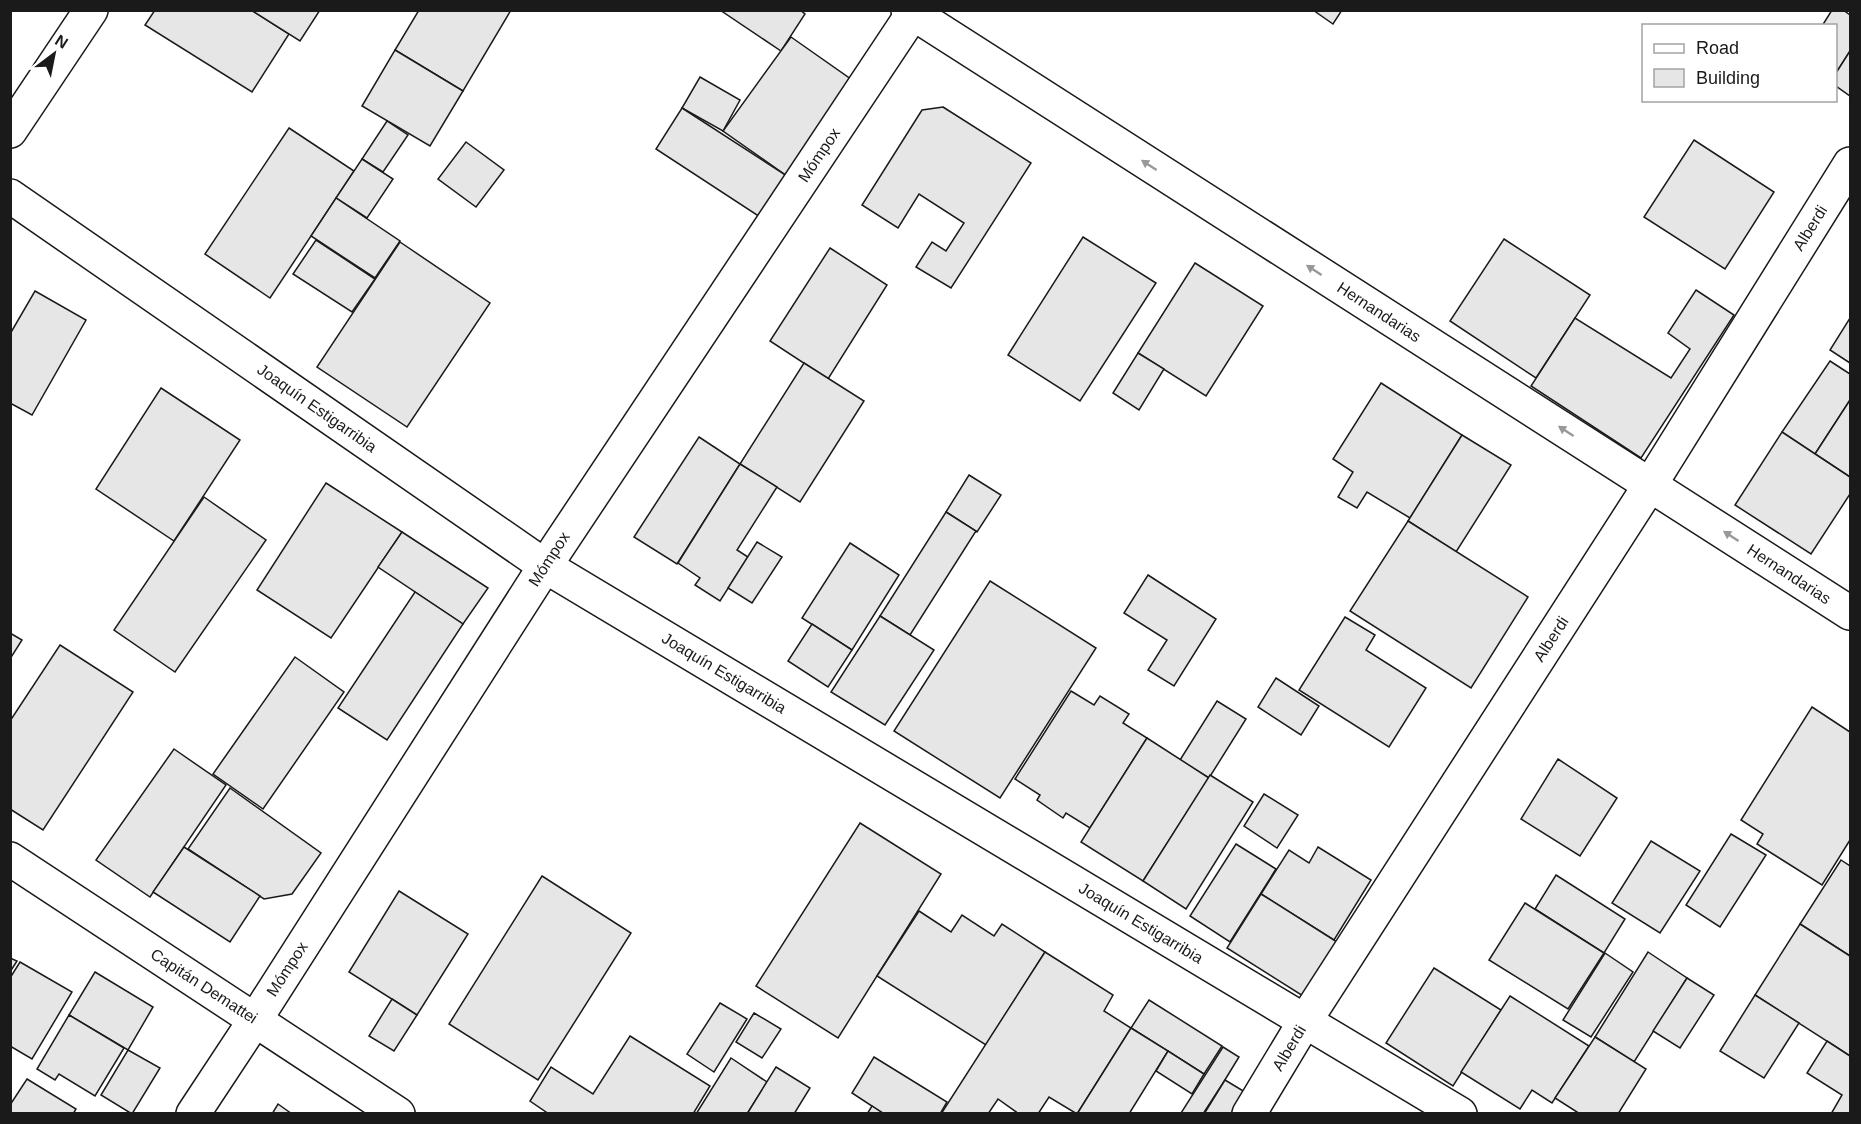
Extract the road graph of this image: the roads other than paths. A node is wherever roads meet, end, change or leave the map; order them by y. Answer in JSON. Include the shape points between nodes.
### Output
{"nodes":[{"id":1,"x":91,"y":10,"type":"edge"},
{"id":2,"x":912,"y":11,"type":"edge"},
{"id":3,"x":10,"y":131,"type":"edge"},
{"id":4,"x":1851,"y":164,"type":"edge"},
{"id":5,"x":10,"y":196,"type":"edge"},
{"id":6,"x":1650,"y":485,"type":"junction"},
{"id":7,"x":545,"y":566,"type":"junction"},
{"id":8,"x":1851,"y":613,"type":"edge"},
{"id":9,"x":10,"y":860,"type":"edge"},
{"id":10,"x":255,"y":1020,"type":"junction"},
{"id":11,"x":1305,"y":1021,"type":"junction"},
{"id":12,"x":193,"y":1113,"type":"edge"},
{"id":13,"x":398,"y":1113,"type":"edge"},
{"id":14,"x":1249,"y":1113,"type":"edge"},
{"id":15,"x":1461,"y":1113,"type":"edge"}],
"edges":[{"from":1,"to":3,"type":"street"},
{"from":6,"to":2,"type":"street","name":"Hernandarias","one_way":true},
{"from":2,"to":7,"type":"street","name":"Mómpox"},
{"from":4,"to":6,"type":"street","name":"Alberdi"},
{"from":5,"to":7,"type":"street","name":"Joaquín Estigarribia"},
{"from":8,"to":6,"type":"street","name":"Hernandarias","one_way":true},
{"from":6,"to":11,"type":"street","name":"Alberdi"},
{"from":7,"to":10,"type":"street","name":"Mómpox"},
{"from":7,"to":11,"type":"street","name":"Joaquín Estigarribia"},
{"from":9,"to":10,"type":"street","name":"Capitán Demattei"},
{"from":10,"to":12,"type":"street","name":"Mómpox"},
{"from":10,"to":13,"type":"street","name":"Capitán Demattei"},
{"from":11,"to":14,"type":"street","name":"Alberdi"},
{"from":11,"to":15,"type":"street","name":"Joaquín Estigarribia"}]}
